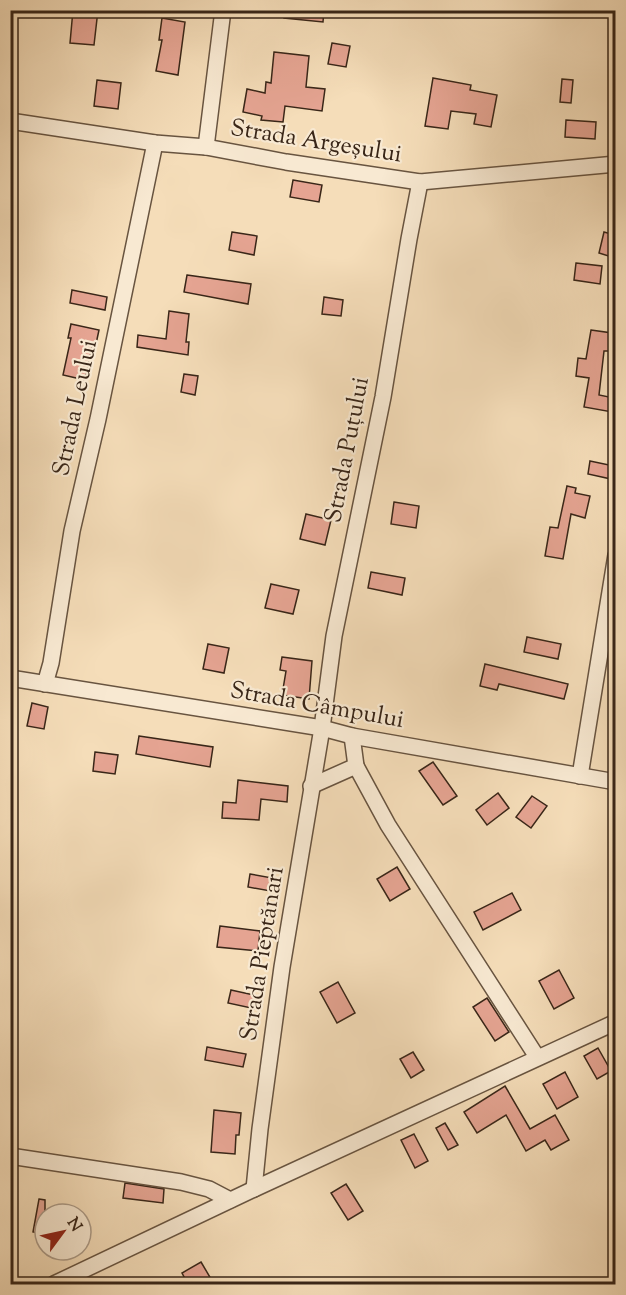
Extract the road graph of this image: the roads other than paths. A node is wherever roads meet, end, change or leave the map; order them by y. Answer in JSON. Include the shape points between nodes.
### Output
{"nodes":[{"id":1,"x":223,"y":10,"type":"edge"},
{"id":2,"x":10,"y":121,"type":"edge"},
{"id":3,"x":155,"y":143,"type":"junction"},
{"id":4,"x":206,"y":147,"type":"junction"},
{"id":5,"x":615,"y":164,"type":"edge"},
{"id":6,"x":420,"y":182,"type":"junction"},
{"id":7,"x":615,"y":555,"type":"edge"},
{"id":8,"x":10,"y":678,"type":"edge"},
{"id":9,"x":45,"y":684,"type":"junction"},
{"id":10,"x":322,"y":728,"type":"junction"},
{"id":11,"x":352,"y":736,"type":"junction"},
{"id":12,"x":356,"y":766,"type":"junction"},
{"id":13,"x":580,"y":776,"type":"junction"},
{"id":14,"x":615,"y":782,"type":"edge"},
{"id":15,"x":311,"y":786,"type":"junction"},
{"id":16,"x":615,"y":1022,"type":"edge"},
{"id":17,"x":537,"y":1057,"type":"junction"},
{"id":18,"x":10,"y":1156,"type":"edge"},
{"id":19,"x":254,"y":1189,"type":"junction"},
{"id":20,"x":230,"y":1200,"type":"junction"},
{"id":21,"x":54,"y":1284,"type":"edge"}],
"edges":[{"from":1,"to":4,"type":"street"},
{"from":2,"to":3,"type":"street","name":"Strada Argeșului"},
{"from":3,"to":4,"type":"street","name":"Strada Argeșului"},
{"from":3,"to":9,"type":"street","name":"Strada Leului","via":[[72,531]]},
{"from":4,"to":6,"type":"street","name":"Strada Argeșului"},
{"from":5,"to":6,"type":"street","name":"Strada Argeșului"},
{"from":6,"to":10,"type":"street","name":"Strada Puțului","via":[[383,398],[334,636]]},
{"from":7,"to":13,"type":"street"},
{"from":8,"to":9,"type":"street","name":"Strada Câmpului"},
{"from":9,"to":10,"type":"street","name":"Strada Câmpului"},
{"from":10,"to":11,"type":"street","name":"Strada Câmpului"},
{"from":10,"to":15,"type":"street","name":"Strada Pieptănari"},
{"from":11,"to":12,"type":"street"},
{"from":11,"to":13,"type":"street","name":"Strada Câmpului"},
{"from":12,"to":15,"type":"street"},
{"from":12,"to":17,"type":"street","via":[[388,825]]},
{"from":13,"to":14,"type":"street","name":"Strada Câmpului"},
{"from":15,"to":19,"type":"street","name":"Strada Pieptănari"},
{"from":16,"to":17,"type":"street"},
{"from":17,"to":19,"type":"street"},
{"from":18,"to":20,"type":"street","via":[[181,1182]]},
{"from":19,"to":20,"type":"street"},
{"from":20,"to":21,"type":"street"}]}
